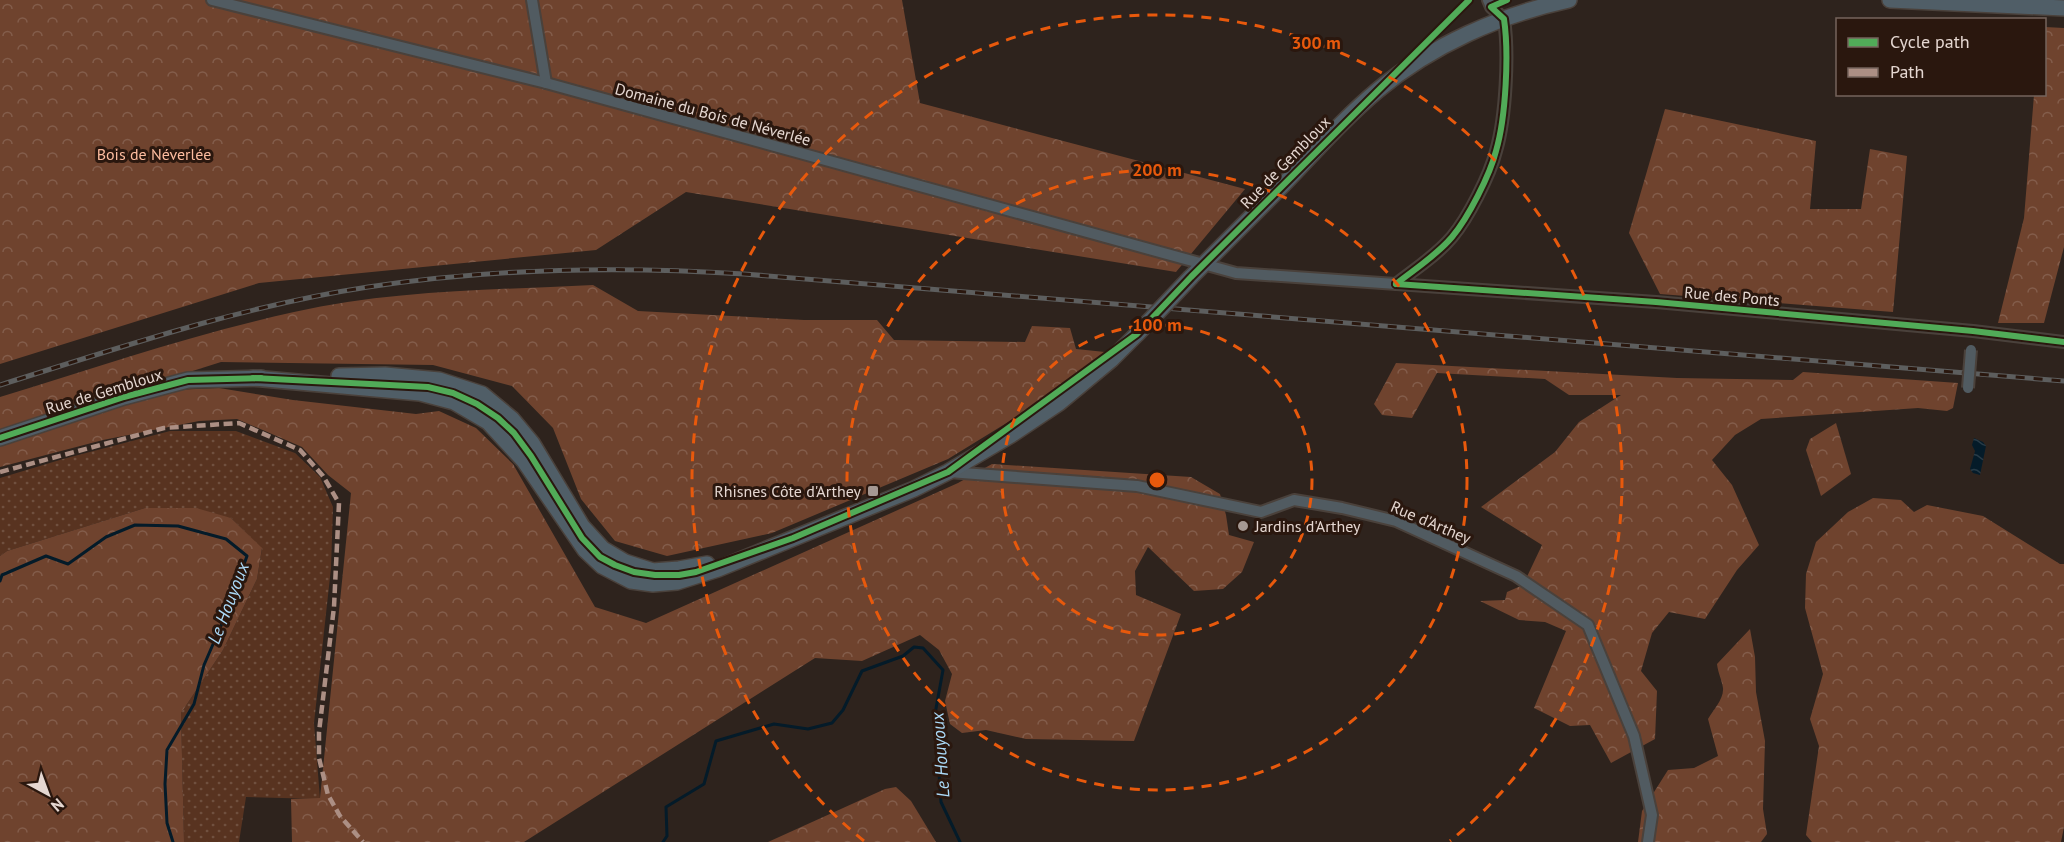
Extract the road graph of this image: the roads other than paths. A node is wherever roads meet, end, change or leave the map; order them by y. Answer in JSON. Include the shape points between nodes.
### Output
{"nodes":[{"id":1,"x":212,"y":0,"type":"edge"},
{"id":2,"x":532,"y":0,"type":"edge"},
{"id":3,"x":1488,"y":0,"type":"edge"},
{"id":4,"x":1569,"y":0,"type":"edge"},
{"id":5,"x":1890,"y":0,"type":"edge"},
{"id":6,"x":2064,"y":8,"type":"edge"},
{"id":7,"x":1504,"y":19,"type":"junction"},
{"id":8,"x":546,"y":83,"type":"junction"},
{"id":9,"x":1204,"y":264,"type":"junction"},
{"id":10,"x":1396,"y":284,"type":"junction"},
{"id":11,"x":1973,"y":331,"type":"junction"},
{"id":12,"x":2064,"y":342,"type":"edge"},
{"id":13,"x":253,"y":378,"type":"junction"},
{"id":14,"x":1968,"y":388,"type":"dead end"},
{"id":15,"x":0,"y":438,"type":"edge"},
{"id":16,"x":948,"y":472,"type":"junction"},
{"id":17,"x":793,"y":538,"type":"junction"},
{"id":18,"x":1648,"y":842,"type":"edge"}],
"edges":[{"from":1,"to":8,"type":"street","name":"Domaine du Bois de Néverlée"},
{"from":2,"to":8,"type":"street"},
{"from":3,"to":7,"type":"street"},
{"from":4,"to":7,"type":"main road","name":"Rue de Gembloux"},
{"from":5,"to":6,"type":"main road"},
{"from":7,"to":9,"type":"main road","name":"Rue de Gembloux","via":[[1425,56],[1378,90]]},
{"from":7,"to":10,"type":"street","via":[[1504,90],[1496,152],[1474,204],[1452,236]]},
{"from":8,"to":9,"type":"street","name":"Domaine du Bois de Néverlée"},
{"from":9,"to":10,"type":"street","name":"Rue des Ponts","via":[[1236,273]]},
{"from":9,"to":16,"type":"main road","name":"Rue de Gembloux","bridge":true,"via":[[1112,359],[1059,403]]},
{"from":10,"to":11,"type":"street","name":"Rue des Ponts","via":[[1656,302]]},
{"from":11,"to":12,"type":"street","name":"Rue des Ponts"},
{"from":11,"to":14,"type":"street","bridge":true},
{"from":13,"to":15,"type":"main road","name":"Rue de Gembloux","via":[[188,380]]},
{"from":13,"to":17,"type":"main road","via":[[385,375],[440,380],[482,394],[512,419],[532,443],[582,526],[603,549],[625,562],[653,571],[739,556]]},
{"from":13,"to":17,"type":"main road","via":[[410,392],[454,402],[488,422],[524,461],[585,550],[602,566],[631,581],[677,582]]},
{"from":16,"to":17,"type":"main road","name":"Rue de Gembloux"},
{"from":16,"to":18,"type":"street","name":"Rue d'Arthey","via":[[1137,486],[1261,512],[1294,500],[1342,508],[1396,521],[1516,576],[1588,625],[1634,736],[1653,815]]}]}
